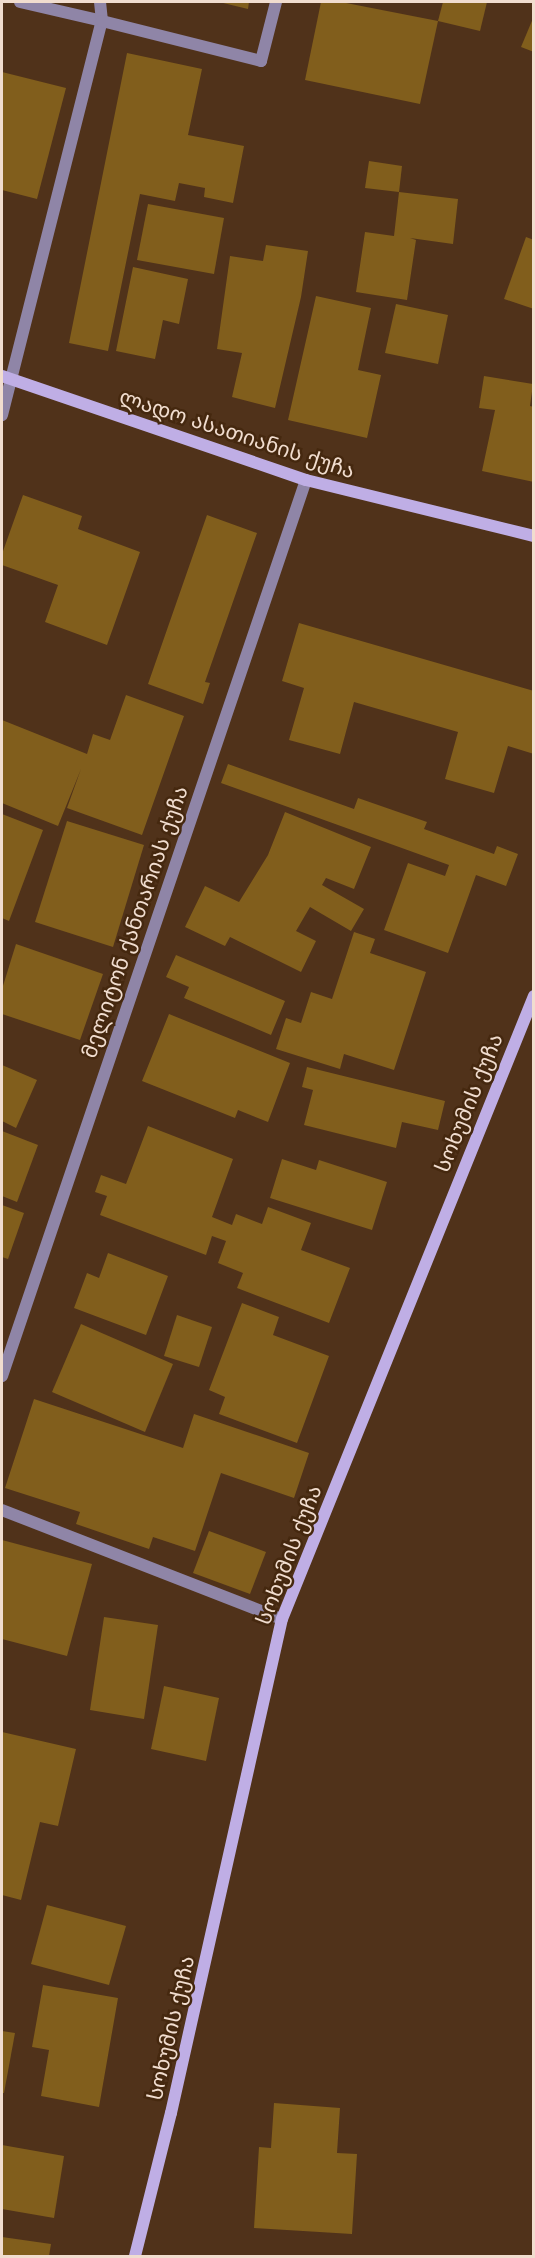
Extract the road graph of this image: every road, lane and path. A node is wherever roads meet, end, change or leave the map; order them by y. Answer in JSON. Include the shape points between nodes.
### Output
{"nodes":[{"id":1,"x":20,"y":2,"type":"edge"},
{"id":2,"x":100,"y":2,"type":"edge"},
{"id":3,"x":276,"y":2,"type":"edge"},
{"id":4,"x":102,"y":21,"type":"junction"},
{"id":5,"x":7,"y":378,"type":"edge"},
{"id":6,"x":2,"y":415,"type":"edge"},
{"id":7,"x":306,"y":480,"type":"junction"},
{"id":8,"x":534,"y":536,"type":"edge"},
{"id":9,"x":534,"y":996,"type":"edge"},
{"id":10,"x":2,"y":1376,"type":"edge"},
{"id":11,"x":2,"y":1510,"type":"edge"},
{"id":12,"x":282,"y":1619,"type":"junction"},
{"id":13,"x":534,"y":1674,"type":"edge"},
{"id":14,"x":534,"y":1693,"type":"edge"},
{"id":15,"x":135,"y":2256,"type":"edge"}],
"edges":[{"from":1,"to":4,"type":"street"},
{"from":2,"to":4,"type":"street"},
{"from":3,"to":4,"type":"street","via":[[261,62]]},
{"from":4,"to":5,"type":"street"},
{"from":5,"to":6,"type":"street"},
{"from":5,"to":7,"type":"street","name":"ლადო ასათიანის ქუჩა"},
{"from":7,"to":8,"type":"street","name":"ლადო ასათიანის ქუჩა"},
{"from":7,"to":10,"type":"street","name":"მელიტონ ქანთარიას ქუჩა"},
{"from":9,"to":12,"type":"street","name":"სოხუმის ქუჩა"},
{"from":11,"to":12,"type":"street"},
{"from":12,"to":15,"type":"street","name":"სოხუმის ქუჩა"},
{"from":13,"to":14,"type":"path"}]}
